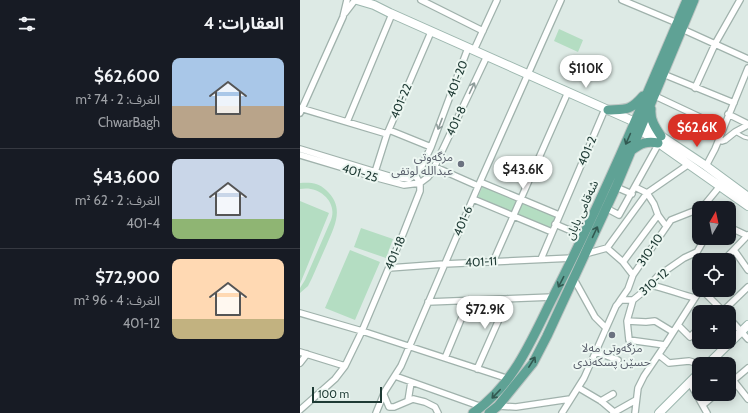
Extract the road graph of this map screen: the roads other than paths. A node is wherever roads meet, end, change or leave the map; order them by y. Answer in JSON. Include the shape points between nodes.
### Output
{"nodes":[{"id":1,"x":347,"y":0,"type":"edge"},
{"id":2,"x":356,"y":0,"type":"edge"},
{"id":3,"x":421,"y":0,"type":"edge"},
{"id":4,"x":497,"y":0,"type":"edge"},
{"id":5,"x":561,"y":0,"type":"edge"},
{"id":6,"x":622,"y":0,"type":"edge"},
{"id":7,"x":687,"y":0,"type":"edge"},
{"id":8,"x":694,"y":0,"type":"edge"},
{"id":9,"x":740,"y":0,"type":"edge"},
{"id":10,"x":371,"y":2,"type":"edge"},
{"id":11,"x":392,"y":14,"type":"junction"},
{"id":12,"x":343,"y":17,"type":"junction"},
{"id":13,"x":679,"y":26,"type":"junction"},
{"id":14,"x":483,"y":31,"type":"junction"},
{"id":15,"x":431,"y":32,"type":"junction"},
{"id":16,"x":715,"y":44,"type":"junction"},
{"id":17,"x":471,"y":49,"type":"junction"},
{"id":18,"x":486,"y":56,"type":"junction"},
{"id":19,"x":748,"y":59,"type":"edge"},
{"id":20,"x":748,"y":68,"type":"edge"},
{"id":21,"x":529,"y":74,"type":"junction"},
{"id":22,"x":663,"y":74,"type":"junction"},
{"id":23,"x":695,"y":88,"type":"junction"},
{"id":24,"x":568,"y":92,"type":"junction"},
{"id":25,"x":651,"y":97,"type":"junction"},
{"id":26,"x":734,"y":103,"type":"junction"},
{"id":27,"x":606,"y":109,"type":"junction"},
{"id":28,"x":301,"y":110,"type":"edge"},
{"id":29,"x":728,"y":114,"type":"junction"},
{"id":30,"x":347,"y":122,"type":"junction"},
{"id":31,"x":748,"y":124,"type":"edge"},
{"id":32,"x":639,"y":125,"type":"junction"},
{"id":33,"x":723,"y":128,"type":"junction"},
{"id":34,"x":388,"y":132,"type":"junction"},
{"id":35,"x":735,"y":132,"type":"junction"},
{"id":36,"x":748,"y":138,"type":"edge"},
{"id":37,"x":719,"y":140,"type":"junction"},
{"id":38,"x":659,"y":141,"type":"junction"},
{"id":39,"x":431,"y":147,"type":"junction"},
{"id":40,"x":300,"y":149,"type":"edge"},
{"id":41,"x":631,"y":151,"type":"junction"},
{"id":42,"x":300,"y":155,"type":"edge"},
{"id":43,"x":689,"y":164,"type":"junction"},
{"id":44,"x":706,"y":166,"type":"junction"},
{"id":45,"x":435,"y":167,"type":"junction"},
{"id":46,"x":375,"y":172,"type":"junction"},
{"id":47,"x":415,"y":175,"type":"junction"},
{"id":48,"x":420,"y":183,"type":"junction"},
{"id":49,"x":479,"y":184,"type":"junction"},
{"id":50,"x":616,"y":186,"type":"junction"},
{"id":51,"x":720,"y":186,"type":"junction"},
{"id":52,"x":634,"y":187,"type":"junction"},
{"id":53,"x":646,"y":193,"type":"junction"},
{"id":54,"x":632,"y":194,"type":"junction"},
{"id":55,"x":748,"y":197,"type":"edge"},
{"id":56,"x":472,"y":199,"type":"junction"},
{"id":57,"x":521,"y":199,"type":"junction"},
{"id":58,"x":707,"y":201,"type":"edge"},
{"id":59,"x":748,"y":206,"type":"edge"},
{"id":60,"x":606,"y":208,"type":"junction"},
{"id":61,"x":692,"y":212,"type":"edge"},
{"id":62,"x":559,"y":215,"type":"junction"},
{"id":63,"x":658,"y":215,"type":"junction"},
{"id":64,"x":513,"y":216,"type":"junction"},
{"id":65,"x":556,"y":224,"type":"junction"},
{"id":66,"x":666,"y":226,"type":"junction"},
{"id":67,"x":736,"y":230,"type":"edge"},
{"id":68,"x":552,"y":232,"type":"junction"},
{"id":69,"x":584,"y":236,"type":"junction"},
{"id":70,"x":748,"y":236,"type":"edge"},
{"id":71,"x":702,"y":245,"type":"edge"},
{"id":72,"x":607,"y":248,"type":"junction"},
{"id":73,"x":734,"y":250,"type":"junction"},
{"id":74,"x":731,"y":253,"type":"edge"},
{"id":75,"x":585,"y":254,"type":"junction"},
{"id":76,"x":574,"y":258,"type":"junction"},
{"id":77,"x":541,"y":260,"type":"junction"},
{"id":78,"x":493,"y":262,"type":"junction"},
{"id":79,"x":623,"y":262,"type":"junction"},
{"id":80,"x":444,"y":264,"type":"junction"},
{"id":81,"x":389,"y":268,"type":"junction"},
{"id":82,"x":748,"y":270,"type":"edge"},
{"id":83,"x":633,"y":275,"type":"junction"},
{"id":84,"x":574,"y":276,"type":"junction"},
{"id":85,"x":650,"y":286,"type":"junction"},
{"id":86,"x":748,"y":287,"type":"edge"},
{"id":87,"x":554,"y":297,"type":"junction"},
{"id":88,"x":708,"y":297,"type":"edge"},
{"id":89,"x":695,"y":298,"type":"joint"},
{"id":90,"x":508,"y":299,"type":"junction"},
{"id":91,"x":469,"y":300,"type":"junction"},
{"id":92,"x":633,"y":300,"type":"junction"},
{"id":93,"x":428,"y":302,"type":"junction"},
{"id":94,"x":716,"y":305,"type":"edge"},
{"id":95,"x":730,"y":305,"type":"edge"},
{"id":96,"x":616,"y":306,"type":"junction"},
{"id":97,"x":300,"y":313,"type":"edge"},
{"id":98,"x":627,"y":321,"type":"junction"},
{"id":99,"x":678,"y":325,"type":"junction"},
{"id":100,"x":748,"y":325,"type":"edge"},
{"id":101,"x":736,"y":326,"type":"edge"},
{"id":102,"x":606,"y":328,"type":"junction"},
{"id":103,"x":362,"y":331,"type":"junction"},
{"id":104,"x":673,"y":332,"type":"junction"},
{"id":105,"x":742,"y":332,"type":"junction"},
{"id":106,"x":692,"y":335,"type":"edge"},
{"id":107,"x":748,"y":339,"type":"edge"},
{"id":108,"x":665,"y":345,"type":"junction"},
{"id":109,"x":409,"y":346,"type":"junction"},
{"id":110,"x":300,"y":352,"type":"edge"},
{"id":111,"x":596,"y":352,"type":"junction"},
{"id":112,"x":307,"y":354,"type":"junction"},
{"id":113,"x":659,"y":355,"type":"junction"},
{"id":114,"x":715,"y":357,"type":"edge"},
{"id":115,"x":445,"y":358,"type":"junction"},
{"id":116,"x":618,"y":360,"type":"dead end"},
{"id":117,"x":692,"y":362,"type":"edge"},
{"id":118,"x":300,"y":363,"type":"edge"},
{"id":119,"x":345,"y":366,"type":"junction"},
{"id":120,"x":748,"y":368,"type":"edge"},
{"id":121,"x":478,"y":369,"type":"junction"},
{"id":122,"x":395,"y":376,"type":"junction"},
{"id":123,"x":736,"y":378,"type":"edge"},
{"id":124,"x":509,"y":379,"type":"junction"},
{"id":125,"x":411,"y":382,"type":"junction"},
{"id":126,"x":690,"y":383,"type":"joint"},
{"id":127,"x":736,"y":387,"type":"edge"},
{"id":128,"x":578,"y":388,"type":"junction"},
{"id":129,"x":613,"y":394,"type":"dead end"},
{"id":130,"x":384,"y":395,"type":"junction"},
{"id":131,"x":570,"y":399,"type":"junction"},
{"id":132,"x":748,"y":399,"type":"edge"},
{"id":133,"x":601,"y":400,"type":"junction"},
{"id":134,"x":636,"y":400,"type":"junction"},
{"id":135,"x":408,"y":401,"type":"junction"},
{"id":136,"x":708,"y":401,"type":"edge"},
{"id":137,"x":703,"y":405,"type":"junction"},
{"id":138,"x":498,"y":406,"type":"junction"},
{"id":139,"x":389,"y":407,"type":"junction"},
{"id":140,"x":300,"y":410,"type":"edge"},
{"id":141,"x":486,"y":410,"type":"edge"},
{"id":142,"x":664,"y":411,"type":"edge"},
{"id":143,"x":376,"y":413,"type":"edge"},
{"id":144,"x":391,"y":413,"type":"edge"},
{"id":145,"x":438,"y":413,"type":"edge"},
{"id":146,"x":473,"y":413,"type":"edge"},
{"id":147,"x":562,"y":413,"type":"edge"},
{"id":148,"x":613,"y":413,"type":"edge"},
{"id":149,"x":635,"y":413,"type":"edge"},
{"id":150,"x":707,"y":413,"type":"edge"}],
"edges":[{"from":1,"to":12,"type":"street"},
{"from":2,"to":10,"type":"street"},
{"from":2,"to":12,"type":"street"},
{"from":3,"to":14,"type":"street"},
{"from":4,"to":14,"type":"street","name":"401-20"},
{"from":5,"to":21,"type":"street","name":"401-6"},
{"from":6,"to":13,"type":"street"},
{"from":7,"to":13,"type":"main road","name":"شەقامی بابان"},
{"from":8,"to":13,"type":"main road","name":"شەقامی بابان"},
{"from":9,"to":16,"type":"street"},
{"from":10,"to":11,"type":"street"},
{"from":11,"to":15,"type":"street"},
{"from":11,"to":30,"type":"street"},
{"from":12,"to":28,"type":"street"},
{"from":13,"to":16,"type":"street"},
{"from":13,"to":22,"type":"main road","name":"شەقامی بابان"},
{"from":13,"to":25,"type":"main road","name":"شەقامی بابان"},
{"from":14,"to":17,"type":"street","name":"401-20"},
{"from":15,"to":17,"type":"street"},
{"from":15,"to":34,"type":"street","name":"401-22"},
{"from":16,"to":19,"type":"street"},
{"from":16,"to":23,"type":"street"},
{"from":17,"to":18,"type":"street"},
{"from":17,"to":39,"type":"street","name":"401-20","one_way":true},
{"from":18,"to":21,"type":"street"},
{"from":45,"to":18,"type":"street","name":"401-8","one_way":true},
{"from":20,"to":26,"type":"street"},
{"from":21,"to":24,"type":"street"},
{"from":21,"to":49,"type":"street","name":"401-6"},
{"from":22,"to":23,"type":"street"},
{"from":22,"to":25,"type":"main road","name":"شەقامی بابان"},
{"from":23,"to":26,"type":"street"},
{"from":24,"to":27,"type":"street"},
{"from":24,"to":57,"type":"street"},
{"from":25,"to":27,"type":"main road","via":[[628,109]]},
{"from":25,"to":32,"type":"main road","name":"شەقامی بابان"},
{"from":25,"to":32,"type":"main road","name":"شەقامی بابان"},
{"from":25,"to":33,"type":"street"},
{"from":25,"to":38,"type":"main road","via":[[651,117]]},
{"from":26,"to":29,"type":"street"},
{"from":27,"to":32,"type":"street"},
{"from":27,"to":62,"type":"street","name":"401-2"},
{"from":28,"to":30,"type":"street"},
{"from":29,"to":31,"type":"street"},
{"from":29,"to":33,"type":"street"},
{"from":30,"to":34,"type":"street"},
{"from":31,"to":35,"type":"street"},
{"from":32,"to":38,"type":"street"},
{"from":32,"to":41,"type":"main road","name":"شەقامی بابان"},
{"from":32,"to":69,"type":"main road","name":"شەقامی بابان","one_way":true},
{"from":33,"to":37,"type":"street"},
{"from":34,"to":39,"type":"street"},
{"from":34,"to":46,"type":"street","name":"401-22"},
{"from":35,"to":36,"type":"lane"},
{"from":35,"to":37,"type":"street","via":[[725,140]]},
{"from":37,"to":44,"type":"street"},
{"from":38,"to":41,"type":"main road","via":[[639,144]]},
{"from":38,"to":43,"type":"street"},
{"from":38,"to":44,"type":"street"},
{"from":38,"to":52,"type":"street"},
{"from":39,"to":47,"type":"street","name":"401-20"},
{"from":40,"to":46,"type":"street","name":"401-25"},
{"from":41,"to":50,"type":"main road","name":"شەقامی بابان"},
{"from":42,"to":48,"type":"street","name":"401-25","via":[[404,185]]},
{"from":43,"to":51,"type":"street"},
{"from":43,"to":53,"type":"street"},
{"from":44,"to":55,"type":"street"},
{"from":45,"to":48,"type":"street","name":"401-8"},
{"from":45,"to":49,"type":"street"},
{"from":46,"to":47,"type":"street","name":"401-25","via":[[403,180]]},
{"from":47,"to":48,"type":"street"},
{"from":48,"to":81,"type":"street","name":"401-18","via":[[420,191]]},
{"from":49,"to":56,"type":"street","name":"401-6"},
{"from":49,"to":57,"type":"street"},
{"from":50,"to":54,"type":"street"},
{"from":50,"to":60,"type":"main road","name":"شەقامی بابان"},
{"from":51,"to":58,"type":"street","name":"310-10"},
{"from":51,"to":59,"type":"street"},
{"from":52,"to":53,"type":"street"},
{"from":52,"to":54,"type":"street"},
{"from":53,"to":63,"type":"street"},
{"from":53,"to":72,"type":"street"},
{"from":54,"to":60,"type":"street","via":[[619,215]]},
{"from":56,"to":64,"type":"street"},
{"from":56,"to":80,"type":"street","name":"401-6"},
{"from":57,"to":62,"type":"street"},
{"from":57,"to":64,"type":"street"},
{"from":75,"to":60,"type":"main road","name":"شەقامی بابان","one_way":true},
{"from":61,"to":66,"type":"street","name":"310-10","via":[[671,220]]},
{"from":62,"to":65,"type":"street","name":"401-2"},
{"from":63,"to":66,"type":"street"},
{"from":63,"to":79,"type":"street"},
{"from":64,"to":68,"type":"street"},
{"from":64,"to":78,"type":"street"},
{"from":65,"to":68,"type":"street","name":"401-2"},
{"from":65,"to":69,"type":"street"},
{"from":66,"to":83,"type":"street","name":"310-10"},
{"from":67,"to":70,"type":"street"},
{"from":68,"to":77,"type":"street","name":"401-2"},
{"from":69,"to":76,"type":"main road","name":"شەقامی بابان"},
{"from":70,"to":73,"type":"street"},
{"from":71,"to":85,"type":"street","name":"310-12","via":[[697,252],[658,276]]},
{"from":72,"to":75,"type":"street"},
{"from":72,"to":79,"type":"street"},
{"from":73,"to":74,"type":"street"},
{"from":73,"to":82,"type":"street"},
{"from":75,"to":84,"type":"main road","name":"شەقامی بابان"},
{"from":76,"to":77,"type":"street","name":"401-11"},
{"from":76,"to":87,"type":"main road","name":"شەقامی بابان","one_way":true},
{"from":77,"to":78,"type":"street","name":"401-11"},
{"from":78,"to":80,"type":"street","name":"401-11"},
{"from":79,"to":83,"type":"street"},
{"from":80,"to":81,"type":"street","name":"401-11"},
{"from":80,"to":93,"type":"street","name":"401-6"},
{"from":81,"to":103,"type":"street","name":"401-18"},
{"from":83,"to":96,"type":"street","name":"310-10","via":[[628,289]]},
{"from":84,"to":102,"type":"street","via":[[588,306]]},
{"from":138,"to":84,"type":"main road","name":"شەقامی بابان","one_way":true,"via":[[533,363]]},
{"from":85,"to":89,"type":"street"},
{"from":85,"to":92,"type":"street","name":"310-12"},
{"from":86,"to":95,"type":"street"},
{"from":87,"to":90,"type":"street"},
{"from":87,"to":124,"type":"main road","name":"شەقامی بابان"},
{"from":88,"to":94,"type":"street"},
{"from":89,"to":99,"type":"street"},
{"from":90,"to":91,"type":"street"},
{"from":90,"to":121,"type":"street"},
{"from":91,"to":93,"type":"street"},
{"from":91,"to":115,"type":"street"},
{"from":92,"to":96,"type":"street","via":[[621,300]]},
{"from":92,"to":98,"type":"street","name":"310-12"},
{"from":93,"to":109,"type":"street","name":"401-6"},
{"from":96,"to":102,"type":"street","name":"310-10"},
{"from":97,"to":103,"type":"street"},
{"from":98,"to":104,"type":"street","via":[[655,321]]},
{"from":98,"to":108,"type":"street","name":"310-12","via":[[629,340]]},
{"from":99,"to":104,"type":"street"},
{"from":99,"to":106,"type":"street","via":[[690,337]]},
{"from":100,"to":105,"type":"street"},
{"from":101,"to":105,"type":"street"},
{"from":102,"to":111,"type":"street","name":"310-10"},
{"from":103,"to":109,"type":"street"},
{"from":103,"to":119,"type":"street","name":"401-18"},
{"from":104,"to":108,"type":"street"},
{"from":105,"to":107,"type":"street"},
{"from":105,"to":114,"type":"street"},
{"from":108,"to":113,"type":"street"},
{"from":109,"to":115,"type":"street"},
{"from":109,"to":122,"type":"street","name":"401-6"},
{"from":110,"to":112,"type":"street"},
{"from":111,"to":116,"type":"street"},
{"from":111,"to":128,"type":"street","name":"310-10"},
{"from":112,"to":118,"type":"street"},
{"from":112,"to":119,"type":"street"},
{"from":113,"to":117,"type":"street","via":[[669,363]]},
{"from":113,"to":134,"type":"street","via":[[641,382]]},
{"from":115,"to":121,"type":"street"},
{"from":119,"to":140,"type":"street","name":"401-18","via":[[335,379]]},
{"from":120,"to":123,"type":"street"},
{"from":121,"to":124,"type":"street"},
{"from":122,"to":125,"type":"street"},
{"from":122,"to":130,"type":"street","name":"401-6"},
{"from":124,"to":141,"type":"main road","name":"شەقامی بابان","one_way":true},
{"from":125,"to":135,"type":"street"},
{"from":125,"to":141,"type":"street"},
{"from":126,"to":137,"type":"street"},
{"from":126,"to":142,"type":"street"},
{"from":127,"to":132,"type":"street"},
{"from":128,"to":131,"type":"street","name":"310-10"},
{"from":128,"to":133,"type":"street"},
{"from":129,"to":133,"type":"street"},
{"from":130,"to":139,"type":"street"},
{"from":130,"to":143,"type":"street","name":"401-6"},
{"from":131,"to":138,"type":"street","via":[[516,407]]},
{"from":131,"to":147,"type":"street","name":"310-10"},
{"from":133,"to":148,"type":"street"},
{"from":134,"to":148,"type":"street"},
{"from":134,"to":149,"type":"street"},
{"from":135,"to":139,"type":"street"},
{"from":135,"to":145,"type":"street","via":[[413,399],[425,402],[435,407]]},
{"from":136,"to":137,"type":"street"},
{"from":137,"to":150,"type":"street"},
{"from":138,"to":141,"type":"main road","name":"شەقامی بابان"},
{"from":139,"to":144,"type":"street"},
{"from":141,"to":146,"type":"main road","name":"شەقامی بابان"}]}
